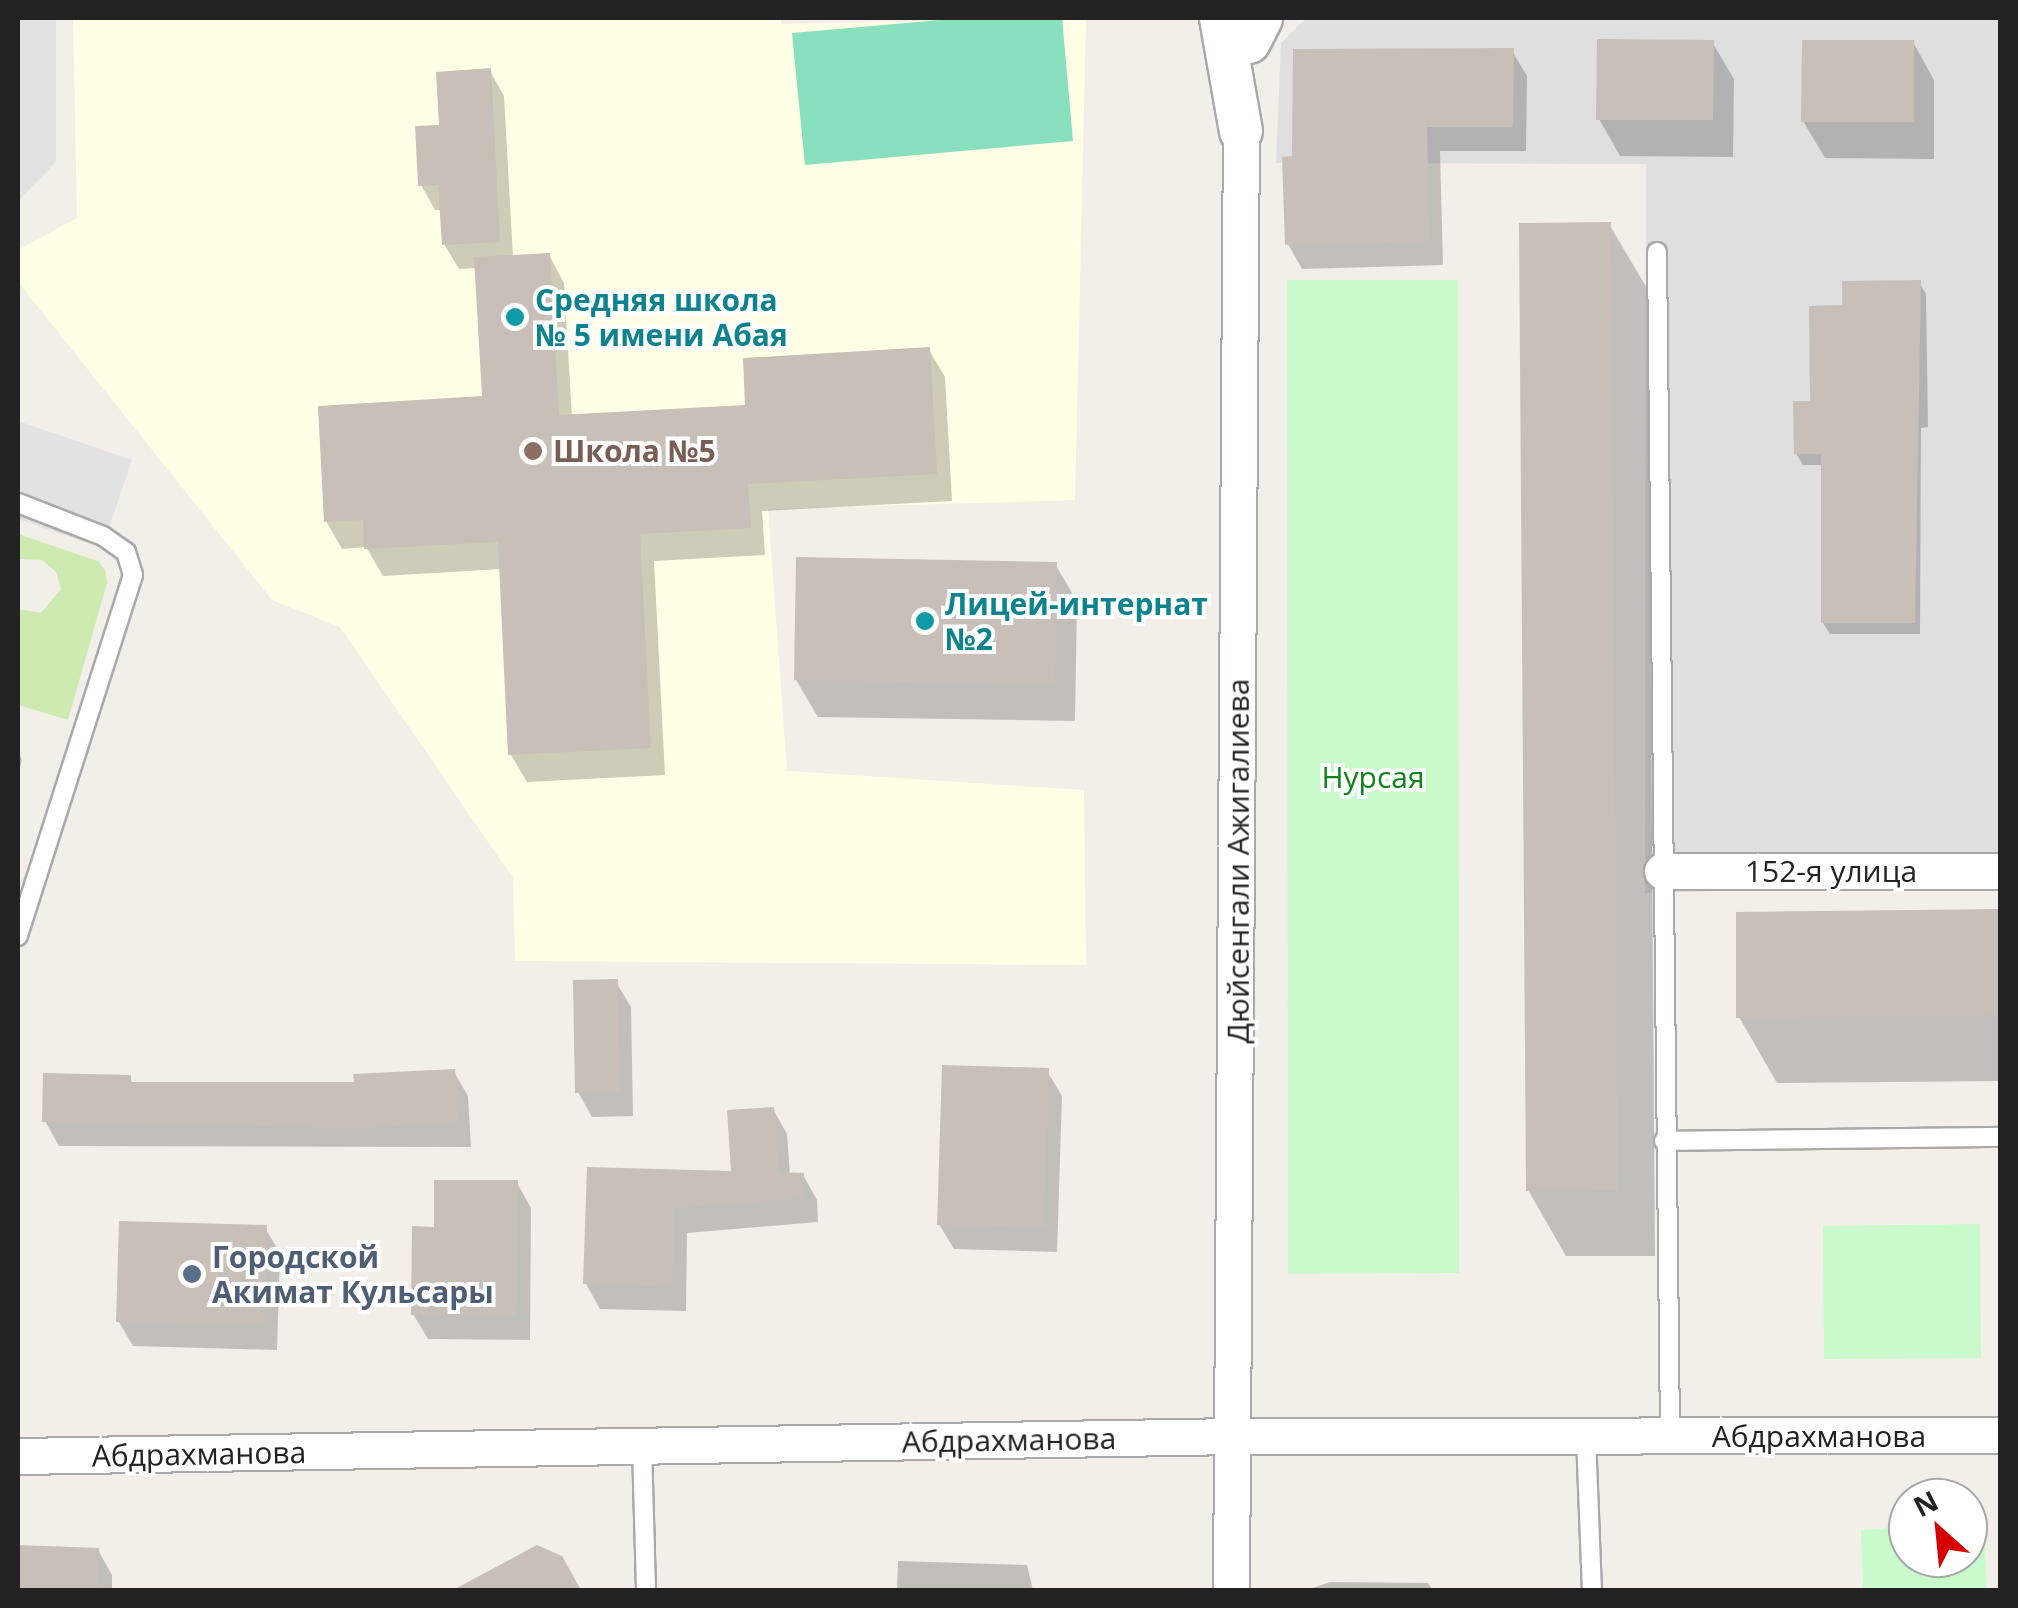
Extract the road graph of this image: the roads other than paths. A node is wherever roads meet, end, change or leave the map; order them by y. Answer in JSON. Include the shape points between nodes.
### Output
{"nodes":[{"id":1,"x":1237,"y":25,"type":"edge"},
{"id":2,"x":1240,"y":130,"type":"joint"},
{"id":3,"x":1657,"y":252,"type":"dead end"},
{"id":4,"x":18,"y":503,"type":"edge"},
{"id":5,"x":2000,"y":871,"type":"edge"},
{"id":6,"x":1662,"y":872,"type":"junction"},
{"id":7,"x":18,"y":936,"type":"edge"},
{"id":8,"x":2000,"y":1137,"type":"edge"},
{"id":9,"x":1664,"y":1140,"type":"junction"},
{"id":10,"x":2000,"y":1435,"type":"edge"},
{"id":11,"x":1236,"y":1436,"type":"junction"},
{"id":12,"x":1586,"y":1436,"type":"junction"},
{"id":13,"x":1670,"y":1436,"type":"junction"},
{"id":14,"x":642,"y":1446,"type":"junction"},
{"id":15,"x":18,"y":1456,"type":"edge"},
{"id":16,"x":646,"y":1590,"type":"edge"},
{"id":17,"x":1231,"y":1590,"type":"edge"},
{"id":18,"x":1592,"y":1590,"type":"edge"}],
"edges":[{"from":1,"to":2,"type":"street","name":"Дюйсенгали Ажигалиева"},
{"from":2,"to":11,"type":"street","name":"Дюйсенгали Ажигалиева"},
{"from":3,"to":6,"type":"lane"},
{"from":4,"to":7,"type":"lane","via":[[103,536],[126,552],[132,575]]},
{"from":5,"to":6,"type":"street","name":"152-я улица"},
{"from":6,"to":9,"type":"lane"},
{"from":8,"to":9,"type":"lane"},
{"from":9,"to":13,"type":"lane"},
{"from":10,"to":13,"type":"street","name":"Абдрахманова"},
{"from":11,"to":12,"type":"street","name":"Абдрахманова"},
{"from":11,"to":14,"type":"street","name":"Абдрахманова"},
{"from":11,"to":17,"type":"street","name":"Дюйсенгали Ажигалиева"},
{"from":12,"to":13,"type":"street","name":"Абдрахманова"},
{"from":12,"to":18,"type":"lane"},
{"from":14,"to":15,"type":"street","name":"Абдрахманова"},
{"from":14,"to":16,"type":"lane"}]}
